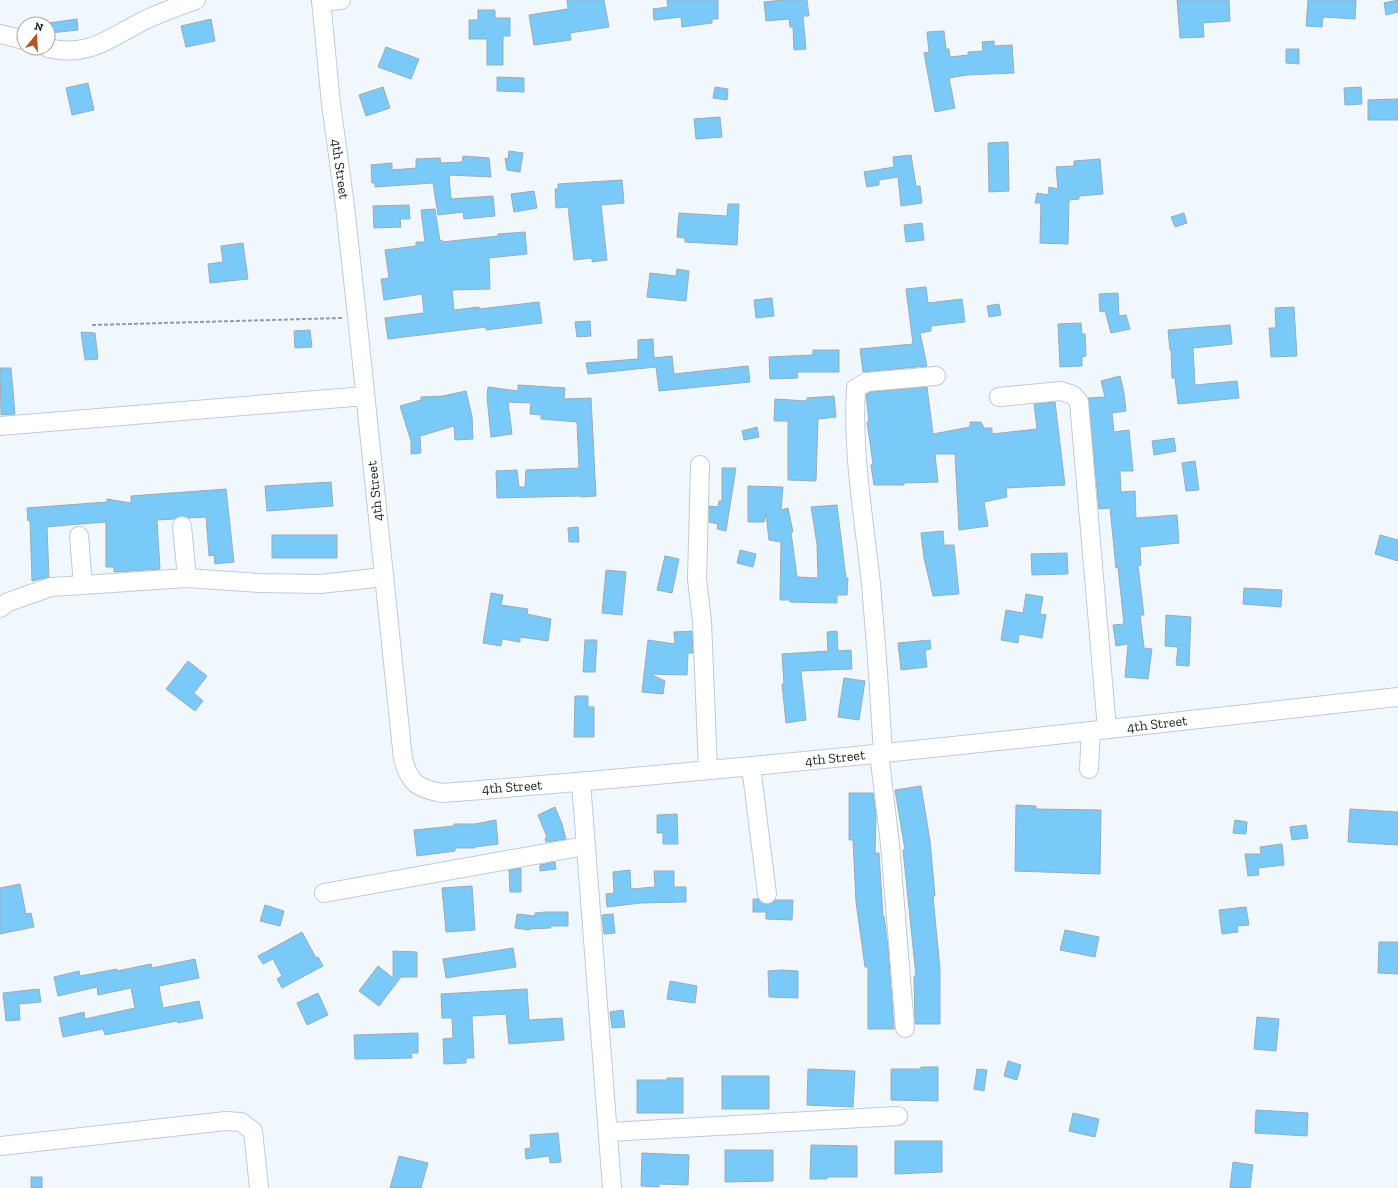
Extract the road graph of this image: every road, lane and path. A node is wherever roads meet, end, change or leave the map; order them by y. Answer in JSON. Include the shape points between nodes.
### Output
{"nodes":[{"id":1,"x":196,"y":0,"type":"edge"},
{"id":2,"x":341,"y":0,"type":"edge"},
{"id":3,"x":321,"y":1,"type":"edge"},
{"id":4,"x":0,"y":34,"type":"edge"},
{"id":5,"x":16,"y":38,"type":"edge"},
{"id":6,"x":56,"y":49,"type":"edge"},
{"id":7,"x":357,"y":318,"type":"junction"},
{"id":8,"x":92,"y":325,"type":"dead end"},
{"id":9,"x":936,"y":376,"type":"dead end"},
{"id":10,"x":366,"y":396,"type":"junction"},
{"id":11,"x":999,"y":397,"type":"dead end"},
{"id":12,"x":0,"y":426,"type":"edge"},
{"id":13,"x":700,"y":464,"type":"dead end"},
{"id":14,"x":182,"y":526,"type":"dead end"},
{"id":15,"x":79,"y":536,"type":"dead end"},
{"id":16,"x":187,"y":578,"type":"junction"},
{"id":17,"x":384,"y":578,"type":"junction"},
{"id":18,"x":83,"y":585,"type":"junction"},
{"id":19,"x":0,"y":608,"type":"edge"},
{"id":20,"x":1398,"y":698,"type":"edge"},
{"id":21,"x":1099,"y":730,"type":"junction"},
{"id":22,"x":881,"y":753,"type":"junction"},
{"id":23,"x":751,"y":766,"type":"junction"},
{"id":24,"x":1089,"y":769,"type":"dead end"},
{"id":25,"x":708,"y":770,"type":"junction"},
{"id":26,"x":580,"y":782,"type":"junction"},
{"id":27,"x":585,"y":846,"type":"junction"},
{"id":28,"x":324,"y":894,"type":"dead end"},
{"id":29,"x":767,"y":894,"type":"dead end"},
{"id":30,"x":905,"y":1028,"type":"dead end"},
{"id":31,"x":898,"y":1116,"type":"dead end"},
{"id":32,"x":608,"y":1132,"type":"junction"},
{"id":33,"x":0,"y":1146,"type":"edge"},
{"id":34,"x":259,"y":1188,"type":"edge"},
{"id":35,"x":612,"y":1188,"type":"edge"}],
"edges":[{"from":1,"to":6,"type":"street","via":[[167,10],[92,48]]},
{"from":2,"to":3,"type":"street"},
{"from":3,"to":7,"type":"street","name":"4th Street"},
{"from":4,"to":5,"type":"street"},
{"from":7,"to":8,"type":"path"},
{"from":7,"to":10,"type":"street","name":"4th Street"},
{"from":9,"to":22,"type":"street","via":[[867,382],[856,388],[855,415],[860,492],[871,583]]},
{"from":10,"to":12,"type":"street"},
{"from":10,"to":17,"type":"street","name":"4th Street"},
{"from":11,"to":21,"type":"street","via":[[1061,391],[1073,395],[1078,402]]},
{"from":13,"to":25,"type":"street","via":[[697,579],[702,621]]},
{"from":14,"to":16,"type":"street"},
{"from":15,"to":18,"type":"street"},
{"from":16,"to":17,"type":"street","via":[[320,584]]},
{"from":16,"to":18,"type":"street"},
{"from":17,"to":26,"type":"street","name":"4th Street","via":[[403,759],[407,774],[416,784],[427,790],[443,793]]},
{"from":18,"to":19,"type":"street","via":[[51,587],[8,602]]},
{"from":20,"to":21,"type":"street","name":"4th Street"},
{"from":21,"to":22,"type":"street","name":"4th Street"},
{"from":21,"to":24,"type":"street"},
{"from":22,"to":23,"type":"street","name":"4th Street"},
{"from":22,"to":30,"type":"street"},
{"from":23,"to":25,"type":"street","name":"4th Street"},
{"from":23,"to":29,"type":"street"},
{"from":25,"to":26,"type":"street","name":"4th Street"},
{"from":26,"to":27,"type":"street"},
{"from":27,"to":28,"type":"street"},
{"from":27,"to":32,"type":"street"},
{"from":31,"to":32,"type":"street"},
{"from":32,"to":35,"type":"street"},
{"from":33,"to":34,"type":"street","via":[[226,1121],[241,1122],[253,1131]]}]}
